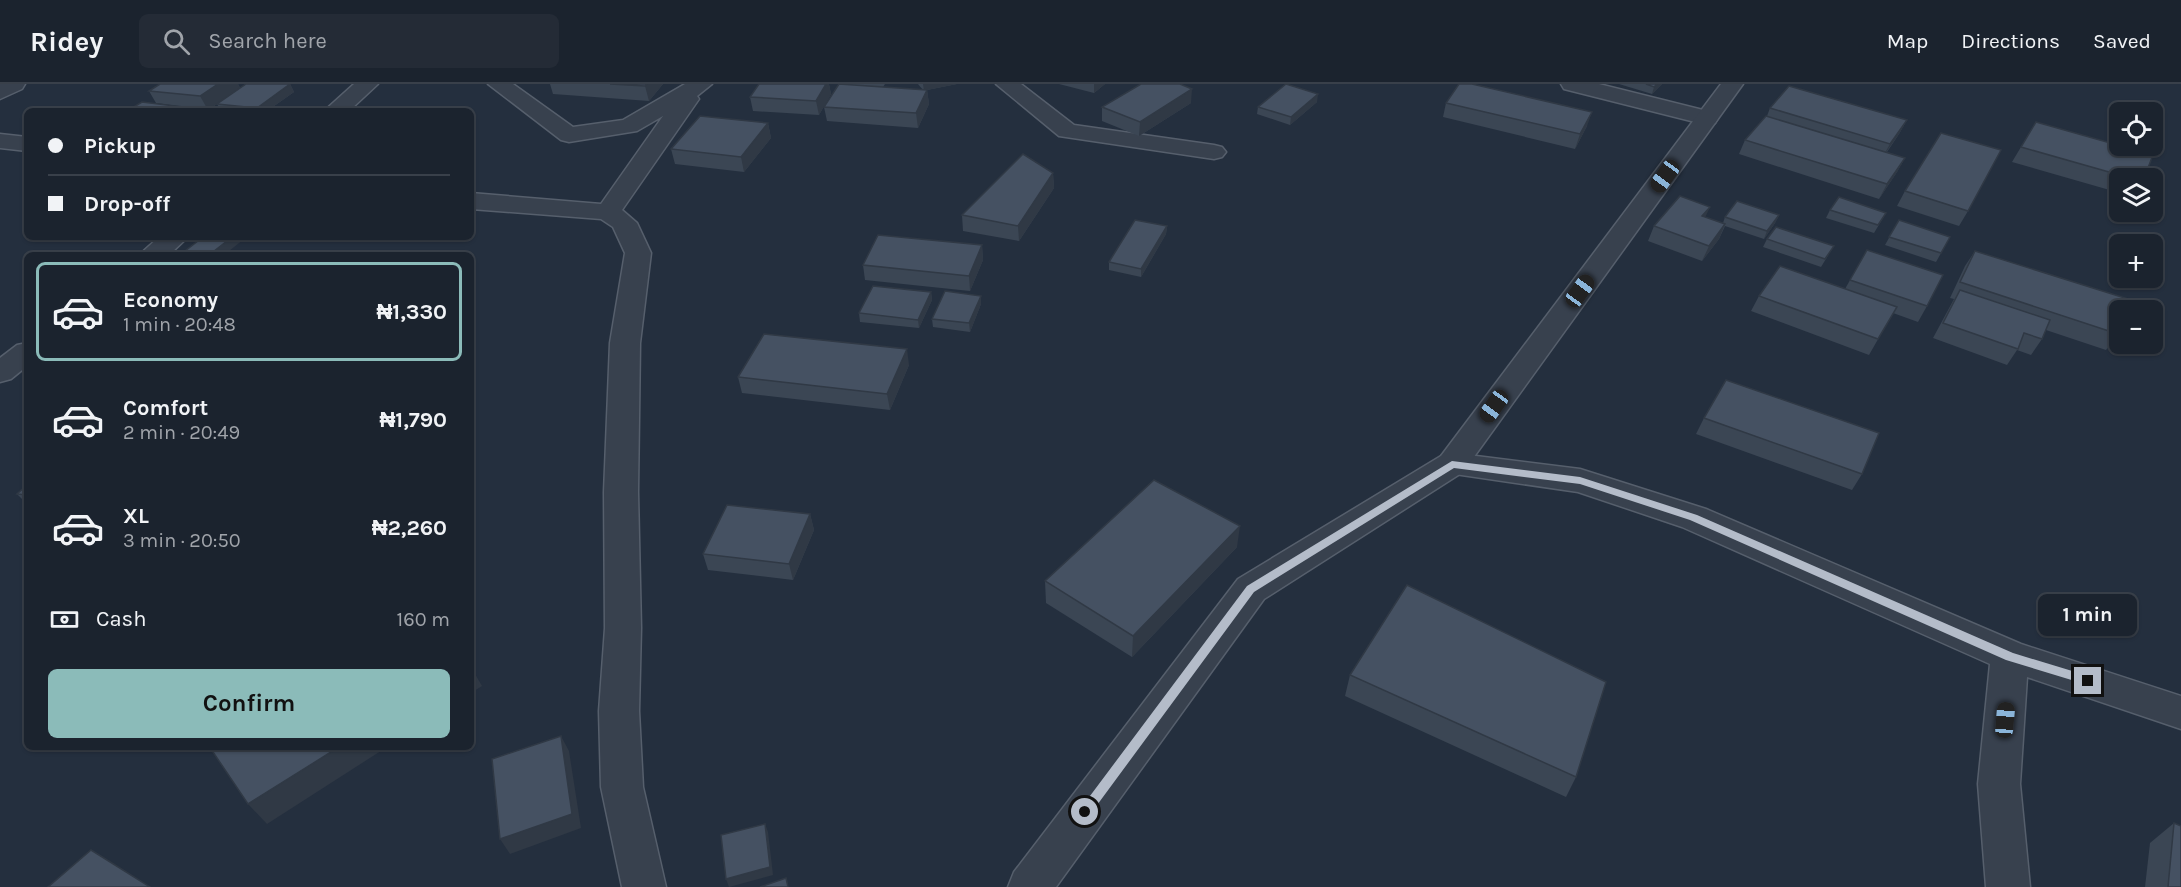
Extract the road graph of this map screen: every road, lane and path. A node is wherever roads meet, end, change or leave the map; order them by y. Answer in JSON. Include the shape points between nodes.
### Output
{"nodes":[{"id":1,"x":14,"y":84,"type":"edge"},
{"id":2,"x":366,"y":84,"type":"edge"},
{"id":3,"x":499,"y":84,"type":"edge"},
{"id":4,"x":701,"y":84,"type":"edge"},
{"id":5,"x":1007,"y":84,"type":"edge"},
{"id":6,"x":1572,"y":84,"type":"edge"},
{"id":7,"x":1732,"y":84,"type":"edge"},
{"id":8,"x":0,"y":92,"type":"edge"},
{"id":9,"x":338,"y":108,"type":"edge"},
{"id":10,"x":1707,"y":118,"type":"junction"},
{"id":11,"x":0,"y":141,"type":"edge"},
{"id":12,"x":24,"y":144,"type":"edge"},
{"id":13,"x":1214,"y":152,"type":"dead end"},
{"id":14,"x":474,"y":201,"type":"edge"},
{"id":15,"x":608,"y":212,"type":"junction"},
{"id":16,"x":171,"y":240,"type":"edge"},
{"id":17,"x":156,"y":252,"type":"edge"},
{"id":18,"x":24,"y":354,"type":"edge"},
{"id":19,"x":0,"y":372,"type":"edge"},
{"id":20,"x":1452,"y":464,"type":"junction"},
{"id":21,"x":2010,"y":656,"type":"junction"},
{"id":22,"x":2181,"y":713,"type":"edge"},
{"id":23,"x":644,"y":887,"type":"edge"},
{"id":24,"x":1030,"y":887,"type":"edge"},
{"id":25,"x":2008,"y":887,"type":"edge"}],
"edges":[{"from":1,"to":8,"type":"street"},
{"from":2,"to":9,"type":"street"},
{"from":3,"to":4,"type":"street","via":[[569,135],[629,126]]},
{"from":4,"to":15,"type":"street"},
{"from":5,"to":13,"type":"street","via":[[1067,130]]},
{"from":6,"to":10,"type":"street"},
{"from":7,"to":10,"type":"street"},
{"from":10,"to":20,"type":"street"},
{"from":11,"to":12,"type":"street"},
{"from":14,"to":15,"type":"street"},
{"from":15,"to":23,"type":"street","via":[[624,223],[638,253],[626,343],[619,711],[622,787]]},
{"from":16,"to":17,"type":"street"},
{"from":18,"to":19,"type":"street"},
{"from":20,"to":21,"type":"street","via":[[1580,481],[1694,518]]},
{"from":20,"to":24,"type":"street","via":[[1251,589]]},
{"from":21,"to":22,"type":"street"},
{"from":21,"to":25,"type":"street","via":[[2000,784]]}]}
